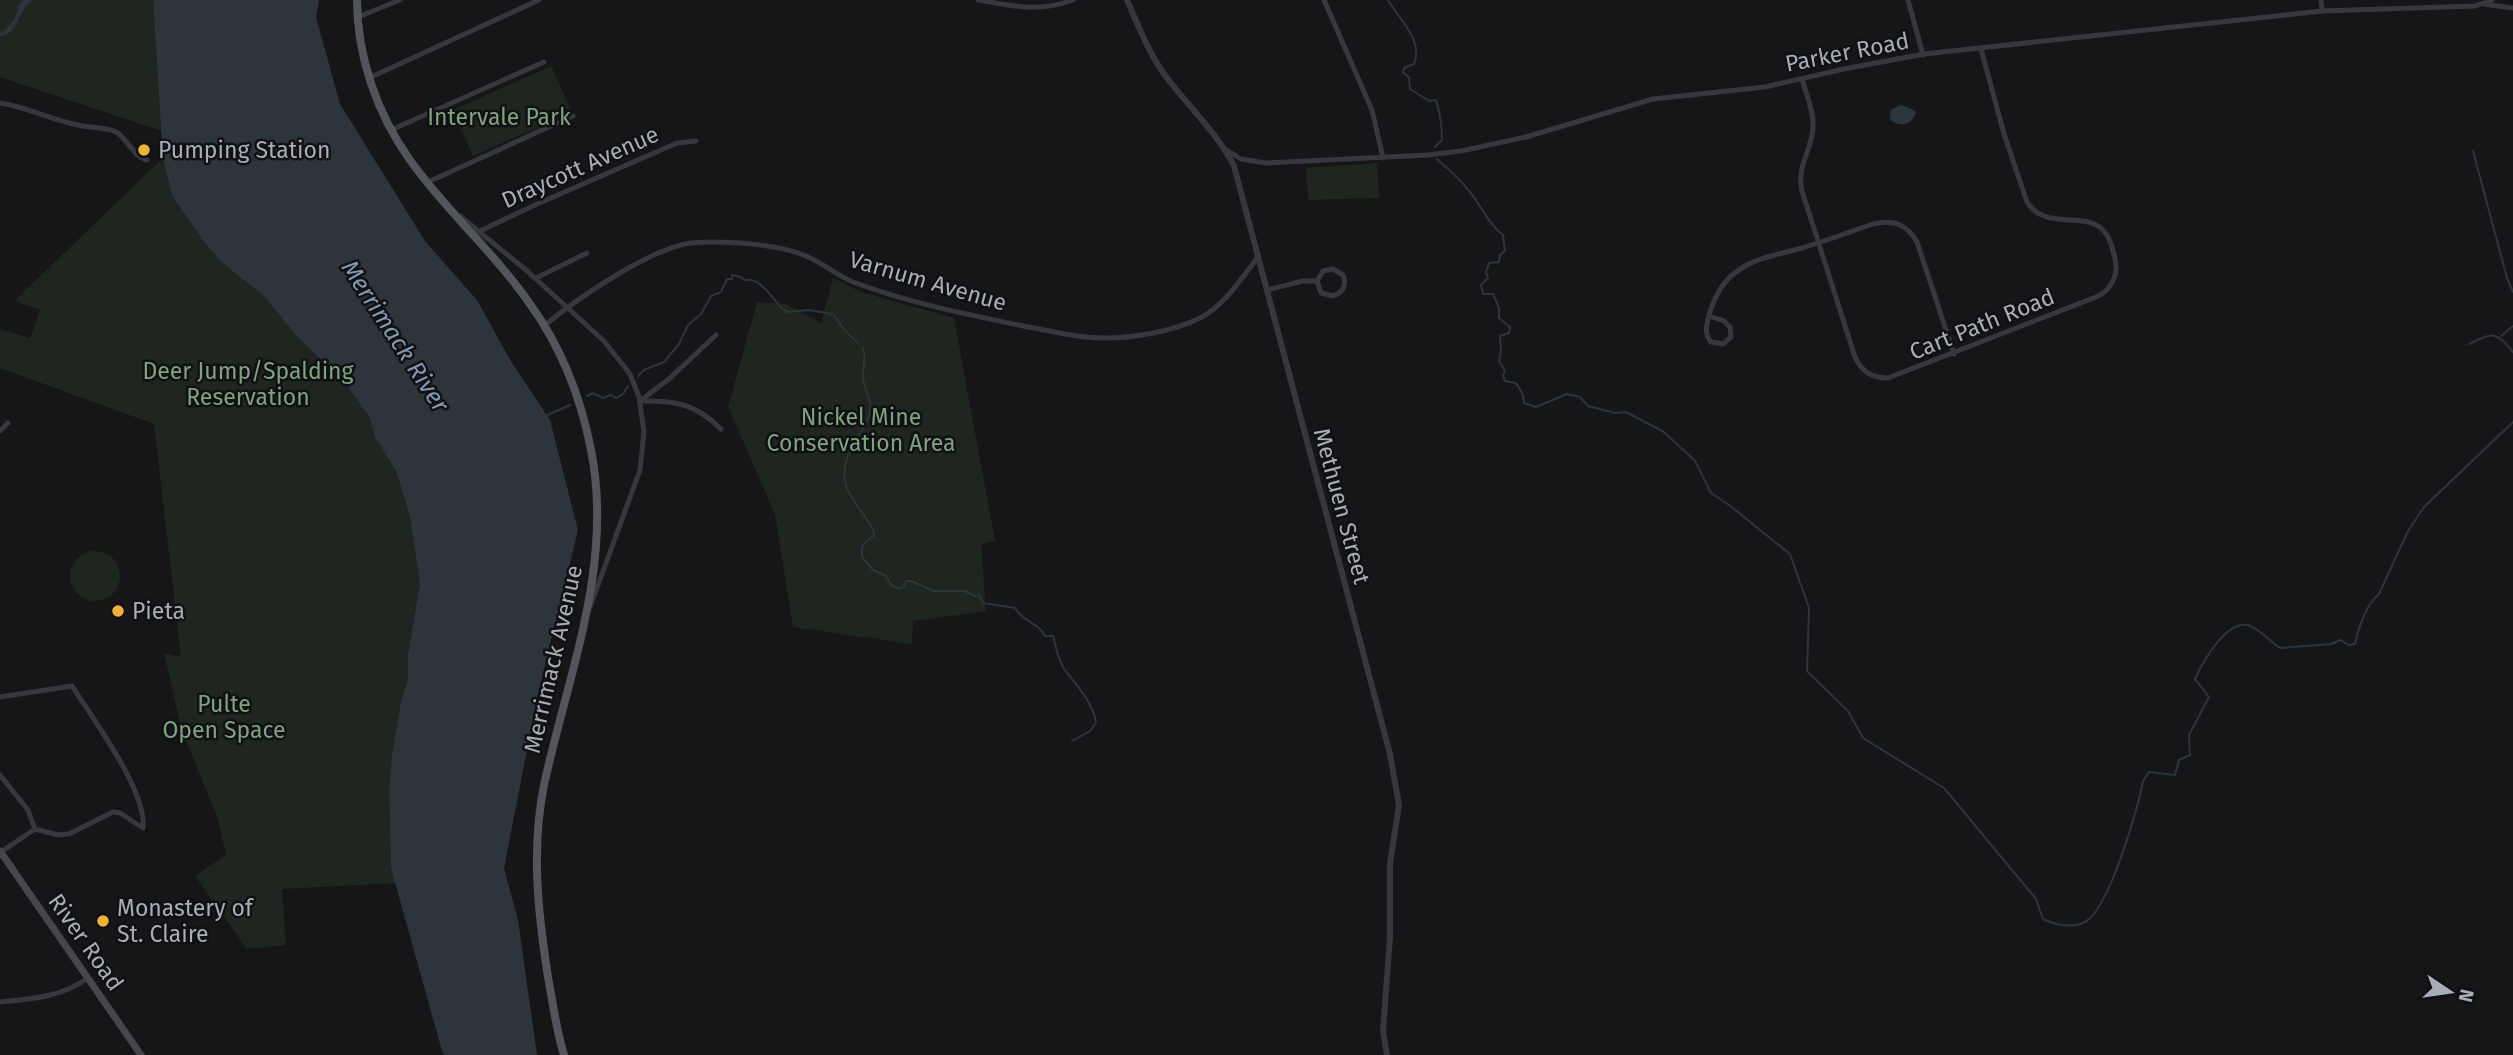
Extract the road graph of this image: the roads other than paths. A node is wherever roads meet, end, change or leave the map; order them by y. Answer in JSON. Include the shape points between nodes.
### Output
{"nodes":[{"id":1,"x":357,"y":0,"type":"edge"},
{"id":2,"x":400,"y":0,"type":"edge"},
{"id":3,"x":538,"y":0,"type":"edge"},
{"id":4,"x":978,"y":0,"type":"edge"},
{"id":5,"x":1073,"y":0,"type":"edge"},
{"id":6,"x":1127,"y":0,"type":"edge"},
{"id":7,"x":1324,"y":0,"type":"edge"},
{"id":8,"x":1908,"y":0,"type":"edge"},
{"id":9,"x":2321,"y":0,"type":"edge"},
{"id":10,"x":2492,"y":0,"type":"edge"},
{"id":11,"x":2481,"y":4,"type":"junction"},
{"id":12,"x":2513,"y":8,"type":"edge"},
{"id":13,"x":2322,"y":11,"type":"junction"},
{"id":14,"x":358,"y":17,"type":"junction"},
{"id":15,"x":1981,"y":49,"type":"junction"},
{"id":16,"x":1923,"y":55,"type":"junction"},
{"id":17,"x":544,"y":62,"type":"dead end"},
{"id":18,"x":369,"y":78,"type":"junction"},
{"id":19,"x":1802,"y":79,"type":"junction"},
{"id":20,"x":0,"y":103,"type":"edge"},
{"id":21,"x":573,"y":116,"type":"dead end"},
{"id":22,"x":391,"y":130,"type":"junction"},
{"id":23,"x":696,"y":141,"type":"dead end"},
{"id":24,"x":1220,"y":144,"type":"junction"},
{"id":25,"x":1382,"y":158,"type":"junction"},
{"id":26,"x":147,"y":160,"type":"dead end"},
{"id":27,"x":428,"y":183,"type":"junction"},
{"id":28,"x":452,"y":210,"type":"junction"},
{"id":29,"x":480,"y":231,"type":"junction"},
{"id":30,"x":1818,"y":243,"type":"junction"},
{"id":31,"x":587,"y":253,"type":"dead end"},
{"id":32,"x":1258,"y":257,"type":"junction"},
{"id":33,"x":536,"y":278,"type":"junction"},
{"id":34,"x":1317,"y":281,"type":"junction"},
{"id":35,"x":1266,"y":290,"type":"junction"},
{"id":36,"x":567,"y":307,"type":"junction"},
{"id":37,"x":1709,"y":316,"type":"junction"},
{"id":38,"x":544,"y":326,"type":"junction"},
{"id":39,"x":716,"y":335,"type":"dead end"},
{"id":40,"x":1954,"y":354,"type":"junction"},
{"id":41,"x":640,"y":401,"type":"junction"},
{"id":42,"x":8,"y":424,"type":"dead end"},
{"id":43,"x":721,"y":429,"type":"dead end"},
{"id":44,"x":0,"y":431,"type":"edge"},
{"id":45,"x":582,"y":630,"type":"junction"},
{"id":46,"x":0,"y":697,"type":"edge"},
{"id":47,"x":0,"y":775,"type":"edge"},
{"id":48,"x":36,"y":829,"type":"junction"},
{"id":49,"x":0,"y":852,"type":"edge"},
{"id":50,"x":88,"y":978,"type":"junction"},
{"id":51,"x":0,"y":1002,"type":"edge"},
{"id":52,"x":141,"y":1055,"type":"edge"},
{"id":53,"x":564,"y":1055,"type":"edge"},
{"id":54,"x":1387,"y":1055,"type":"edge"}],
"edges":[{"from":1,"to":14,"type":"main road","name":"Merrimack Avenue"},
{"from":2,"to":14,"type":"street"},
{"from":3,"to":18,"type":"street"},
{"from":4,"to":5,"type":"street","via":[[1027,9],[1052,8]]},
{"from":6,"to":24,"type":"street","name":"Methuen Street","via":[[1152,56]]},
{"from":7,"to":25,"type":"street","via":[[1372,110]]},
{"from":8,"to":16,"type":"street"},
{"from":9,"to":13,"type":"street"},
{"from":10,"to":11,"type":"street","name":"Parker Road"},
{"from":11,"to":12,"type":"street"},
{"from":11,"to":13,"type":"street","name":"Parker Road"},
{"from":13,"to":15,"type":"street","name":"Parker Road"},
{"from":14,"to":18,"type":"main road","name":"Merrimack Avenue"},
{"from":15,"to":16,"type":"street","name":"Parker Road"},
{"from":15,"to":40,"type":"street","name":"Cart Path Road","via":[[2004,135],[2030,207],[2047,218],[2085,220],[2099,226],[2110,238],[2116,269],[2112,284],[2101,295]]},
{"from":16,"to":19,"type":"street","name":"Parker Road"},
{"from":17,"to":22,"type":"street"},
{"from":18,"to":22,"type":"main road","name":"Merrimack Avenue"},
{"from":19,"to":25,"type":"street","name":"Parker Road","via":[[1653,99],[1494,144]]},
{"from":19,"to":30,"type":"street","name":"Cart Path Road","via":[[1813,130],[1800,178]]},
{"from":20,"to":26,"type":"street","via":[[77,125],[113,130]]},
{"from":21,"to":27,"type":"street"},
{"from":22,"to":27,"type":"main road","name":"Merrimack Avenue"},
{"from":23,"to":29,"type":"street","name":"Draycott Avenue","via":[[677,143]]},
{"from":24,"to":25,"type":"street","name":"Parker Road","via":[[1256,163]]},
{"from":24,"to":32,"type":"street","name":"Methuen Street","via":[[1237,174]]},
{"from":27,"to":28,"type":"main road","name":"Merrimack Avenue"},
{"from":28,"to":29,"type":"street"},
{"from":28,"to":38,"type":"main road","name":"Merrimack Avenue","via":[[506,272]]},
{"from":29,"to":33,"type":"street"},
{"from":30,"to":37,"type":"street","via":[[1738,270],[1721,287]]},
{"from":30,"to":40,"type":"street","via":[[1879,223],[1897,223],[1909,230],[1920,249]]},
{"from":30,"to":40,"type":"street","name":"Cart Path Road","via":[[1853,352],[1864,371],[1888,378]]},
{"from":31,"to":33,"type":"street"},
{"from":32,"to":35,"type":"street","name":"Methuen Street"},
{"from":32,"to":36,"type":"street","name":"Varnum Avenue","via":[[1231,292],[1201,318],[1112,338],[958,313],[852,281],[798,253],[751,245],[674,246]]},
{"from":33,"to":36,"type":"street"},
{"from":34,"to":34,"type":"street","via":[[1319,290],[1330,296],[1341,292],[1345,284],[1343,275],[1334,269],[1322,271]]},
{"from":34,"to":35,"type":"street"},
{"from":35,"to":54,"type":"street","name":"Methuen Street","via":[[1396,783],[1398,813],[1390,863],[1383,1031]]},
{"from":36,"to":38,"type":"street","name":"Varnum Avenue"},
{"from":36,"to":41,"type":"street","via":[[619,358]]},
{"from":37,"to":37,"type":"street","via":[[1707,338],[1715,345],[1726,343],[1730,327]]},
{"from":38,"to":45,"type":"main road","name":"Merrimack Avenue","via":[[579,401],[594,467],[598,540]]},
{"from":39,"to":41,"type":"street"},
{"from":41,"to":43,"type":"street","via":[[690,407]]},
{"from":41,"to":45,"type":"street","via":[[644,432],[640,470]]},
{"from":42,"to":44,"type":"street"},
{"from":45,"to":53,"type":"main road","name":"Merrimack Avenue","via":[[544,786],[537,844],[538,910]]},
{"from":46,"to":48,"type":"street","via":[[72,686],[128,777],[144,815],[143,828],[113,812],[69,835]]},
{"from":47,"to":48,"type":"street","via":[[28,810]]},
{"from":48,"to":49,"type":"street"},
{"from":49,"to":50,"type":"main road","name":"River Road"},
{"from":50,"to":51,"type":"street","via":[[70,990]]},
{"from":50,"to":52,"type":"main road","name":"River Road"}]}
